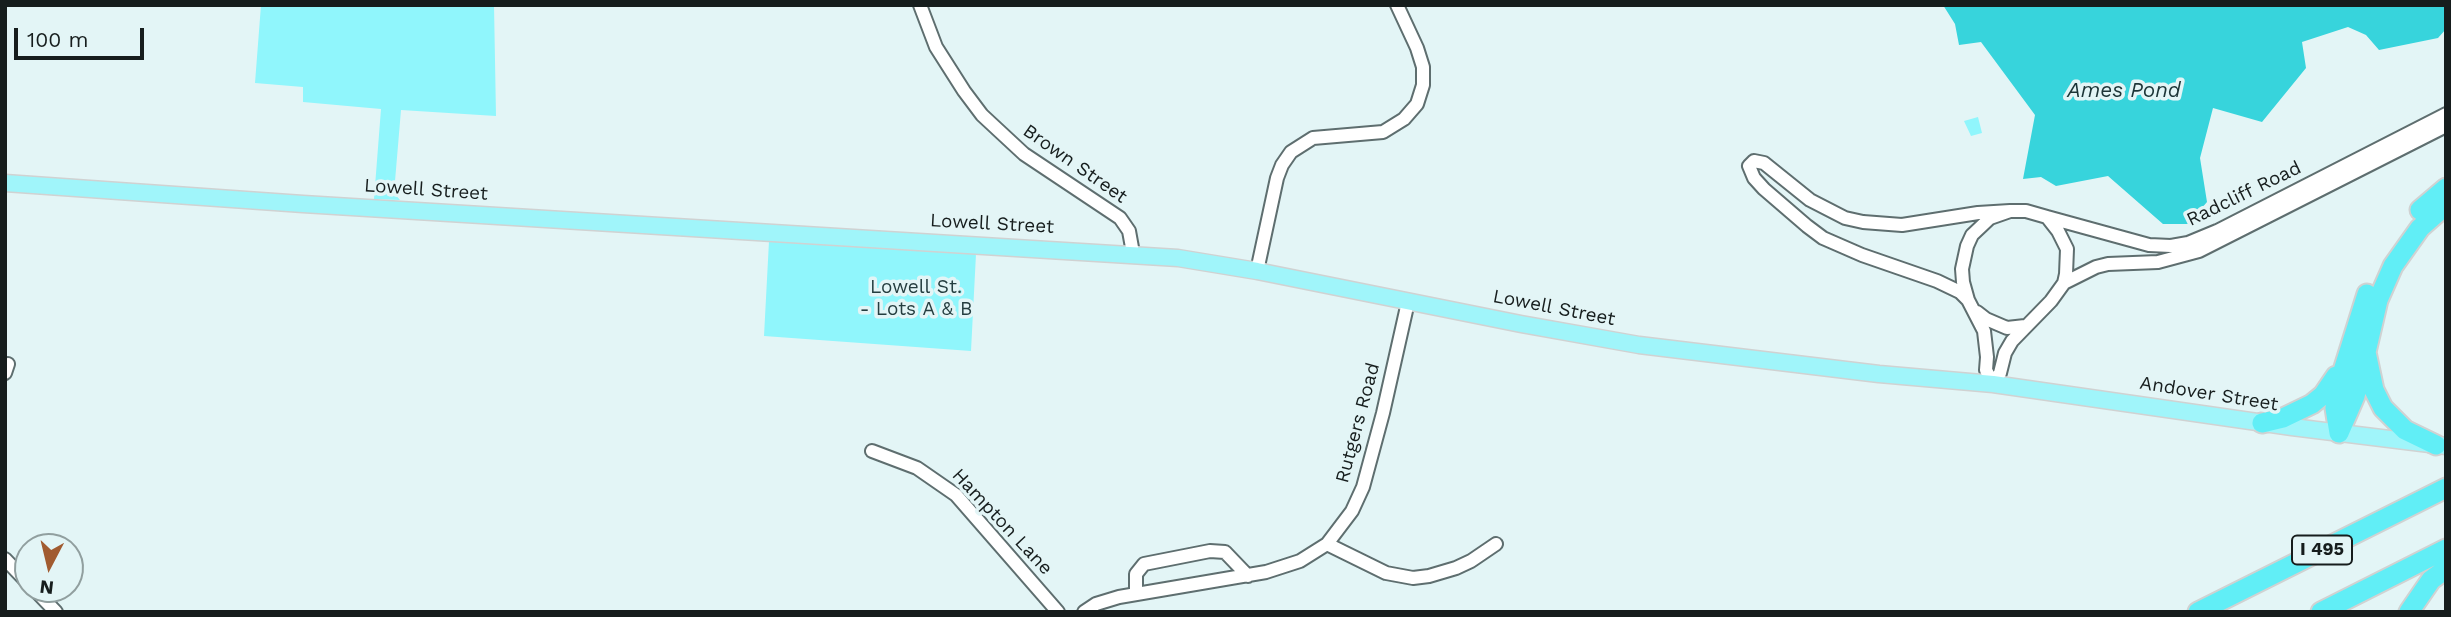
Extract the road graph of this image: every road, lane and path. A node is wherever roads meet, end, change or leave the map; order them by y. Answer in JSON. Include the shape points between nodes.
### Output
{"nodes":[{"id":1,"x":920,"y":5,"type":"edge"},
{"id":2,"x":1397,"y":5,"type":"edge"},
{"id":3,"x":2446,"y":114,"type":"edge"},
{"id":4,"x":2446,"y":126,"type":"edge"},
{"id":5,"x":2394,"y":146,"type":"junction"},
{"id":6,"x":5,"y":183,"type":"edge"},
{"id":7,"x":2446,"y":188,"type":"edge"},
{"id":8,"x":2446,"y":205,"type":"edge"},
{"id":9,"x":2010,"y":211,"type":"junction"},
{"id":10,"x":2047,"y":217,"type":"junction"},
{"id":11,"x":1133,"y":253,"type":"junction"},
{"id":12,"x":1257,"y":271,"type":"junction"},
{"id":13,"x":2064,"y":283,"type":"junction"},
{"id":14,"x":1408,"y":302,"type":"junction"},
{"id":15,"x":1971,"y":305,"type":"junction"},
{"id":16,"x":2025,"y":326,"type":"junction"},
{"id":17,"x":2366,"y":352,"type":"junction"},
{"id":18,"x":2343,"y":366,"type":"junction"},
{"id":19,"x":1967,"y":381,"type":"joint"},
{"id":20,"x":1993,"y":384,"type":"junction"},
{"id":21,"x":2262,"y":423,"type":"junction"},
{"id":22,"x":2339,"y":433,"type":"junction"},
{"id":23,"x":2441,"y":445,"type":"edge"},
{"id":24,"x":872,"y":451,"type":"dead end"},
{"id":25,"x":2446,"y":482,"type":"edge"},
{"id":26,"x":2446,"y":488,"type":"edge"},
{"id":27,"x":1327,"y":544,"type":"junction"},
{"id":28,"x":1496,"y":544,"type":"dead end"},
{"id":29,"x":2446,"y":549,"type":"edge"},
{"id":30,"x":2300,"y":561,"type":"junction"},
{"id":31,"x":2446,"y":569,"type":"edge"},
{"id":32,"x":1248,"y":576,"type":"junction"},
{"id":33,"x":1136,"y":594,"type":"junction"},
{"id":34,"x":1058,"y":612,"type":"edge"},
{"id":35,"x":1084,"y":612,"type":"edge"},
{"id":36,"x":2198,"y":612,"type":"edge"},
{"id":37,"x":2320,"y":612,"type":"edge"},
{"id":38,"x":2409,"y":612,"type":"edge"}],
"edges":[{"from":1,"to":11,"type":"street","name":"Brown Street","via":[[936,47],[982,116],[1024,154],[1120,218],[1129,231]]},
{"from":2,"to":12,"type":"street","via":[[1422,62],[1424,78],[1418,101],[1408,116],[1389,129],[1313,138],[1292,152],[1277,178]]},
{"from":3,"to":5,"type":"street","name":"Radcliff Road"},
{"from":4,"to":5,"type":"street","name":"Radcliff Road"},
{"from":5,"to":10,"type":"street","name":"Radcliff Road","via":[[2188,243],[2149,245]]},
{"from":5,"to":13,"type":"street","name":"Radcliff Road","via":[[2199,251],[2158,262],[2108,264]]},
{"from":6,"to":11,"type":"main road","name":"Lowell Street"},
{"from":7,"to":18,"type":"highway","via":[[2413,218],[2383,257]]},
{"from":8,"to":17,"type":"highway","via":[[2420,228],[2393,266],[2378,300]]},
{"from":9,"to":10,"type":"street"},
{"from":9,"to":15,"type":"street","via":[[1990,218],[1967,246],[1962,270]]},
{"from":9,"to":15,"type":"street","via":[[1902,225],[1863,222],[1818,205],[1765,163],[1754,161],[1749,166],[1764,189],[1824,238],[1937,281],[1960,292]]},
{"from":10,"to":13,"type":"street","via":[[2067,249]]},
{"from":11,"to":12,"type":"main road","name":"Lowell Street"},
{"from":12,"to":14,"type":"main road","name":"Lowell Street"},
{"from":13,"to":16,"type":"street"},
{"from":14,"to":19,"type":"main road","name":"Lowell Street","via":[[1625,343]]},
{"from":14,"to":27,"type":"street","name":"Rutgers Road","via":[[1363,486],[1352,511]]},
{"from":15,"to":16,"type":"street","via":[[1999,326]]},
{"from":15,"to":20,"type":"street","via":[[1984,331],[1986,370]]},
{"from":16,"to":20,"type":"street","via":[[2005,354]]},
{"from":17,"to":22,"type":"highway","via":[[2355,397]]},
{"from":17,"to":23,"type":"highway","via":[[2383,408],[2405,430]]},
{"from":18,"to":21,"type":"highway","via":[[2312,404]]},
{"from":18,"to":22,"type":"highway","via":[[2335,402]]},
{"from":19,"to":20,"type":"main road","name":"Andover Street"},
{"from":20,"to":21,"type":"main road","name":"Andover Street"},
{"from":21,"to":22,"type":"main road","name":"Andover Street"},
{"from":22,"to":23,"type":"main road","name":"Andover Street"},
{"from":24,"to":34,"type":"street","name":"Hampton Lane","via":[[917,468],[950,490]]},
{"from":25,"to":30,"type":"highway"},
{"from":26,"to":30,"type":"highway","number":"I 495"},
{"from":27,"to":28,"type":"street","via":[[1386,573],[1413,578],[1456,568]]},
{"from":27,"to":32,"type":"street","name":"Rutgers Road","via":[[1300,561]]},
{"from":29,"to":37,"type":"highway","number":"I 495"},
{"from":30,"to":36,"type":"highway","number":"I 495"},
{"from":31,"to":38,"type":"highway","via":[[2431,580]]},
{"from":32,"to":33,"type":"street","name":"Rutgers Road"},
{"from":32,"to":33,"type":"street","via":[[1225,552],[1210,551],[1144,564],[1136,574]]},
{"from":33,"to":35,"type":"street","name":"Rutgers Road","via":[[1096,604]]}]}
